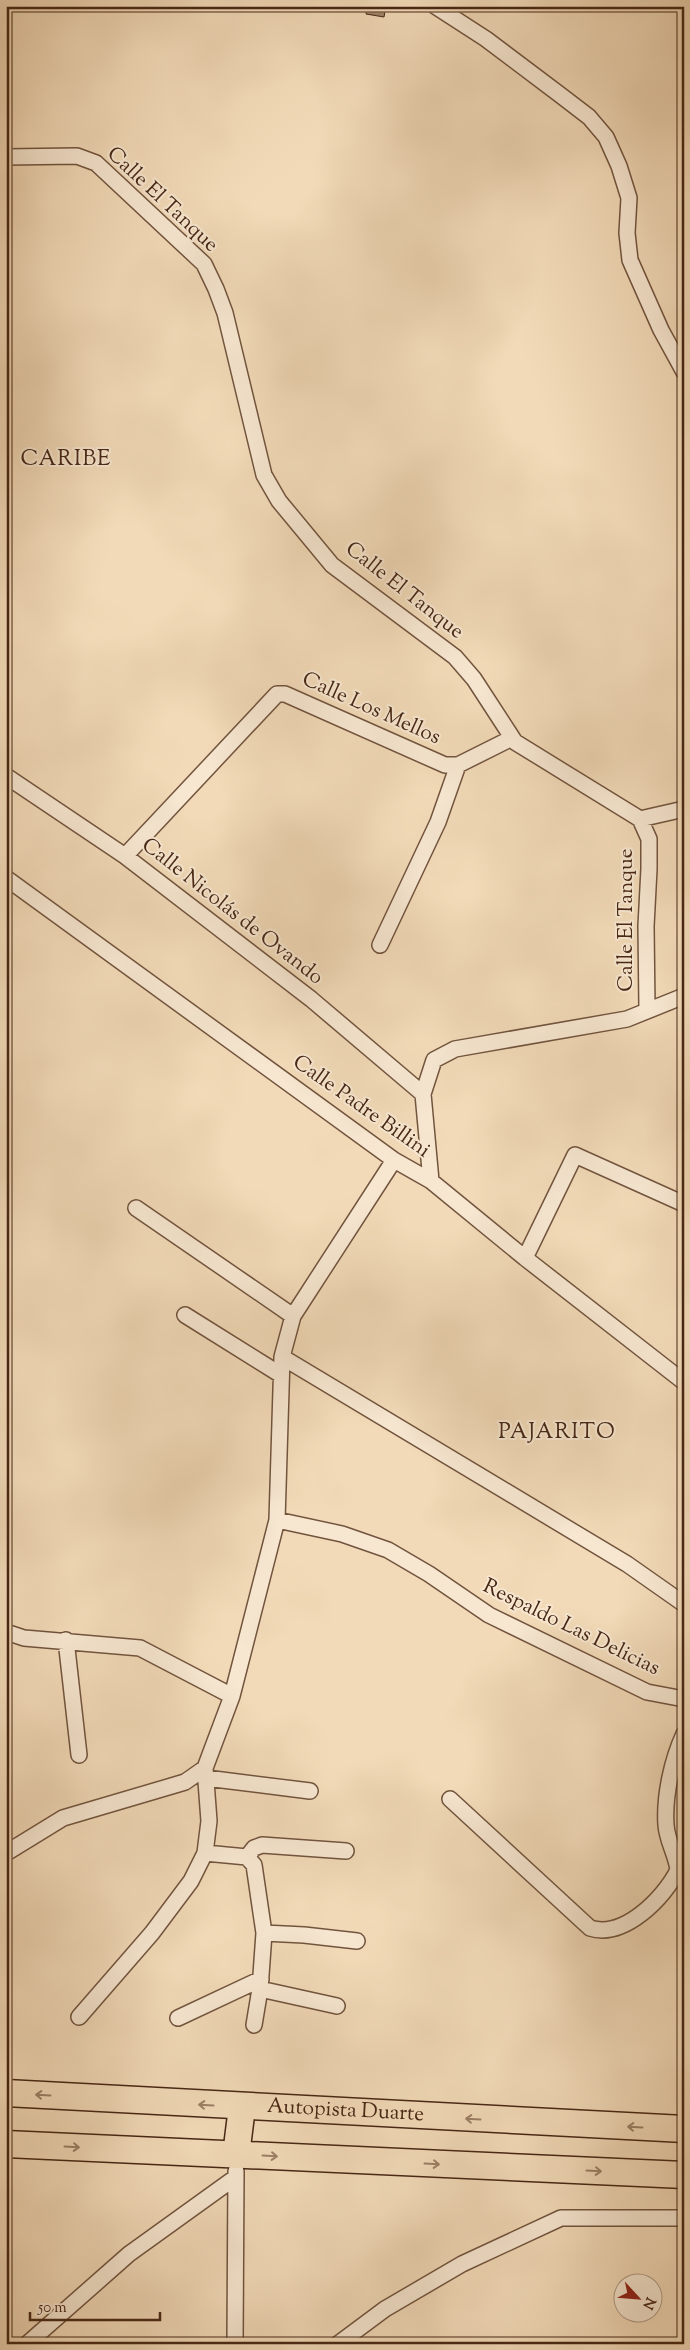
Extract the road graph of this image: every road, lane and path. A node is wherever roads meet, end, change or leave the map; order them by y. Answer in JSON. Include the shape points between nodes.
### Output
{"nodes":[{"id":1,"x":435,"y":6,"type":"edge"},
{"id":2,"x":6,"y":157,"type":"edge"},
{"id":3,"x":684,"y":372,"type":"edge"},
{"id":4,"x":512,"y":738,"type":"junction"},
{"id":5,"x":458,"y":765,"type":"junction"},
{"id":6,"x":6,"y":776,"type":"edge"},
{"id":7,"x":684,"y":809,"type":"edge"},
{"id":8,"x":640,"y":819,"type":"junction"},
{"id":9,"x":125,"y":856,"type":"junction"},
{"id":10,"x":6,"y":878,"type":"edge"},
{"id":11,"x":380,"y":945,"type":"dead end"},
{"id":12,"x":684,"y":996,"type":"edge"},
{"id":13,"x":647,"y":1010,"type":"junction"},
{"id":14,"x":423,"y":1094,"type":"junction"},
{"id":15,"x":394,"y":1160,"type":"junction"},
{"id":16,"x":431,"y":1181,"type":"junction"},
{"id":17,"x":684,"y":1204,"type":"edge"},
{"id":18,"x":136,"y":1208,"type":"dead end"},
{"id":19,"x":525,"y":1258,"type":"junction"},
{"id":20,"x":185,"y":1315,"type":"dead end"},
{"id":21,"x":293,"y":1316,"type":"junction"},
{"id":22,"x":282,"y":1357,"type":"junction"},
{"id":23,"x":281,"y":1375,"type":"junction"},
{"id":24,"x":684,"y":1382,"type":"edge"},
{"id":25,"x":277,"y":1520,"type":"junction"},
{"id":26,"x":684,"y":1604,"type":"edge"},
{"id":27,"x":6,"y":1632,"type":"edge"},
{"id":28,"x":66,"y":1640,"type":"junction"},
{"id":29,"x":232,"y":1696,"type":"junction"},
{"id":30,"x":684,"y":1699,"type":"edge"},
{"id":31,"x":684,"y":1734,"type":"edge"},
{"id":32,"x":79,"y":1755,"type":"dead end"},
{"id":33,"x":205,"y":1773,"type":"junction"},
{"id":34,"x":310,"y":1791,"type":"dead end"},
{"id":35,"x":450,"y":1799,"type":"dead end"},
{"id":36,"x":346,"y":1851,"type":"dead end"},
{"id":37,"x":6,"y":1853,"type":"edge"},
{"id":38,"x":205,"y":1853,"type":"junction"},
{"id":39,"x":247,"y":1857,"type":"junction"},
{"id":40,"x":264,"y":1933,"type":"junction"},
{"id":41,"x":357,"y":1941,"type":"dead end"},
{"id":42,"x":260,"y":1984,"type":"junction"},
{"id":43,"x":337,"y":2006,"type":"dead end"},
{"id":44,"x":79,"y":2017,"type":"dead end"},
{"id":45,"x":178,"y":2018,"type":"dead end"},
{"id":46,"x":254,"y":2025,"type":"dead end"},
{"id":47,"x":6,"y":2093,"type":"edge"},
{"id":48,"x":242,"y":2107,"type":"junction"},
{"id":49,"x":684,"y":2129,"type":"edge"},
{"id":50,"x":6,"y":2144,"type":"edge"},
{"id":51,"x":236,"y":2166,"type":"junction"},
{"id":52,"x":684,"y":2175,"type":"edge"},
{"id":53,"x":684,"y":2218,"type":"edge"},
{"id":54,"x":27,"y":2344,"type":"edge"},
{"id":55,"x":235,"y":2344,"type":"edge"},
{"id":56,"x":338,"y":2344,"type":"edge"}],
"edges":[{"from":1,"to":3,"type":"street","via":[[559,94],[588,117],[606,137],[629,198],[627,233],[630,260]]},
{"from":2,"to":4,"type":"street","name":"Calle El Tanque","via":[[77,156],[96,163],[204,264],[225,313],[264,475],[279,501],[332,565],[455,657],[474,679]]},
{"from":4,"to":5,"type":"street","name":"Calle Los Mellos"},
{"from":4,"to":8,"type":"street","name":"Calle El Tanque"},
{"from":5,"to":9,"type":"street","name":"Calle Los Mellos","via":[[445,765],[428,759],[285,694],[277,694]]},
{"from":5,"to":11,"type":"street","via":[[438,822]]},
{"from":6,"to":9,"type":"street","name":"Calle Nicolás de Ovando"},
{"from":7,"to":8,"type":"street"},
{"from":8,"to":13,"type":"street","name":"Calle El Tanque","via":[[649,839]]},
{"from":9,"to":14,"type":"street","name":"Calle Nicolás de Ovando","via":[[311,999]]},
{"from":10,"to":15,"type":"street","name":"Calle Padre Billini"},
{"from":12,"to":13,"type":"street"},
{"from":13,"to":14,"type":"street","via":[[627,1019],[455,1049],[434,1060]]},
{"from":14,"to":16,"type":"street"},
{"from":15,"to":16,"type":"street","name":"Calle Padre Billini"},
{"from":15,"to":21,"type":"street"},
{"from":16,"to":19,"type":"street","name":"Calle Padre Billini"},
{"from":17,"to":19,"type":"street","via":[[575,1155]]},
{"from":18,"to":21,"type":"street"},
{"from":19,"to":24,"type":"street","name":"Calle Padre Billini"},
{"from":20,"to":23,"type":"street"},
{"from":21,"to":22,"type":"street"},
{"from":22,"to":23,"type":"street"},
{"from":22,"to":26,"type":"street","via":[[628,1564]]},
{"from":23,"to":25,"type":"street"},
{"from":25,"to":29,"type":"street"},
{"from":25,"to":30,"type":"street","name":"Respaldo Las Delicias","via":[[342,1534],[388,1550],[489,1615],[647,1692]]},
{"from":27,"to":28,"type":"street","via":[[24,1638]]},
{"from":28,"to":29,"type":"street","via":[[140,1648]]},
{"from":28,"to":32,"type":"street"},
{"from":29,"to":33,"type":"street"},
{"from":31,"to":35,"type":"street","via":[[675,1754],[666,1825],[678,1870],[652,1906],[633,1920],[610,1930],[590,1928]]},
{"from":33,"to":34,"type":"street"},
{"from":33,"to":37,"type":"street","via":[[185,1782],[63,1818]]},
{"from":33,"to":38,"type":"street","via":[[209,1821]]},
{"from":36,"to":39,"type":"street","via":[[262,1844]]},
{"from":38,"to":39,"type":"street"},
{"from":38,"to":44,"type":"street","via":[[191,1881],[152,1933]]},
{"from":39,"to":40,"type":"street","via":[[254,1865]]},
{"from":40,"to":41,"type":"street"},
{"from":40,"to":42,"type":"street"},
{"from":42,"to":43,"type":"street"},
{"from":42,"to":45,"type":"street"},
{"from":42,"to":46,"type":"street"},
{"from":48,"to":47,"type":"highway","name":"Autopista Duarte","one_way":true},
{"from":49,"to":48,"type":"highway","name":"Autopista Duarte","one_way":true},
{"from":48,"to":51,"type":"highway"},
{"from":50,"to":51,"type":"highway","one_way":true},
{"from":51,"to":52,"type":"highway","one_way":true},
{"from":51,"to":54,"type":"street"},
{"from":51,"to":55,"type":"street"},
{"from":53,"to":56,"type":"street","via":[[561,2218],[462,2264],[385,2309]]}]}
